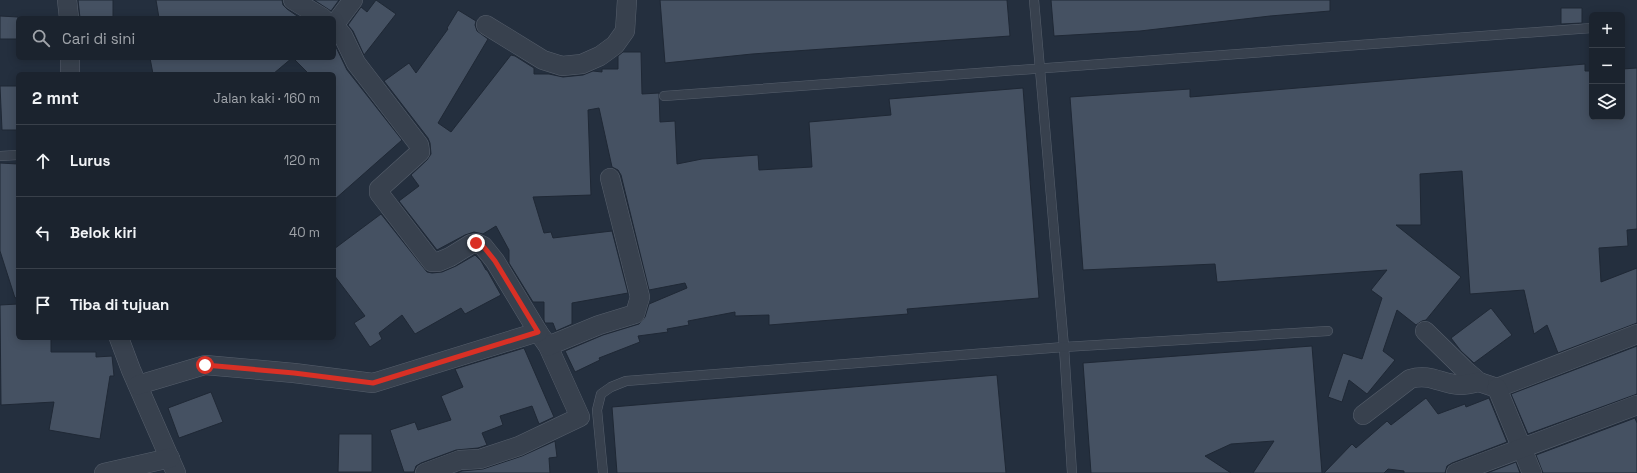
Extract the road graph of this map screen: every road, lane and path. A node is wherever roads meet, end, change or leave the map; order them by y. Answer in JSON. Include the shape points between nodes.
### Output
{"nodes":[{"id":1,"x":67,"y":0,"type":"edge"},
{"id":2,"x":293,"y":0,"type":"edge"},
{"id":3,"x":353,"y":0,"type":"edge"},
{"id":4,"x":627,"y":0,"type":"edge"},
{"id":5,"x":1034,"y":0,"type":"edge"},
{"id":6,"x":69,"y":16,"type":"edge"},
{"id":7,"x":320,"y":16,"type":"edge"},
{"id":8,"x":336,"y":22,"type":"edge"},
{"id":9,"x":486,"y":26,"type":"dead end"},
{"id":10,"x":336,"y":27,"type":"edge"},
{"id":11,"x":1589,"y":28,"type":"edge"},
{"id":12,"x":70,"y":60,"type":"edge"},
{"id":13,"x":1039,"y":68,"type":"junction"},
{"id":14,"x":70,"y":72,"type":"edge"},
{"id":15,"x":664,"y":96,"type":"dead end"},
{"id":16,"x":16,"y":155,"type":"edge"},
{"id":17,"x":0,"y":156,"type":"edge"},
{"id":18,"x":610,"y":178,"type":"dead end"},
{"id":19,"x":1328,"y":331,"type":"dead end"},
{"id":20,"x":1425,"y":331,"type":"dead end"},
{"id":21,"x":1637,"y":334,"type":"edge"},
{"id":22,"x":543,"y":339,"type":"junction"},
{"id":23,"x":120,"y":340,"type":"edge"},
{"id":24,"x":1064,"y":347,"type":"junction"},
{"id":25,"x":1479,"y":382,"type":"junction"},
{"id":26,"x":138,"y":385,"type":"junction"},
{"id":27,"x":1497,"y":388,"type":"junction"},
{"id":28,"x":1637,"y":405,"type":"edge"},
{"id":29,"x":1363,"y":415,"type":"dead end"},
{"id":30,"x":1522,"y":448,"type":"junction"},
{"id":31,"x":173,"y":466,"type":"edge"},
{"id":32,"x":104,"y":473,"type":"edge"},
{"id":33,"x":425,"y":473,"type":"edge"},
{"id":34,"x":602,"y":473,"type":"edge"},
{"id":35,"x":1072,"y":473,"type":"edge"},
{"id":36,"x":1456,"y":473,"type":"edge"},
{"id":37,"x":1532,"y":473,"type":"edge"}],
"edges":[{"from":1,"to":6,"type":"street"},
{"from":2,"to":7,"type":"street"},
{"from":3,"to":8,"type":"street"},
{"from":4,"to":9,"type":"street","via":[[625,30],[615,45],[600,56],[582,64],[562,66],[543,60]]},
{"from":5,"to":13,"type":"lane"},
{"from":10,"to":22,"type":"street","via":[[356,63],[419,145],[420,152],[379,189],[378,193],[432,262],[450,257],[471,244],[483,246]]},
{"from":11,"to":13,"type":"lane"},
{"from":12,"to":14,"type":"street"},
{"from":13,"to":15,"type":"lane"},
{"from":13,"to":24,"type":"lane"},
{"from":16,"to":17,"type":"lane"},
{"from":18,"to":22,"type":"street","via":[[640,297],[635,314]]},
{"from":19,"to":24,"type":"lane"},
{"from":20,"to":25,"type":"street"},
{"from":21,"to":27,"type":"street"},
{"from":22,"to":26,"type":"street","via":[[373,383],[205,365]]},
{"from":22,"to":33,"type":"street","via":[[580,417],[519,446],[480,459],[460,460]]},
{"from":23,"to":26,"type":"street"},
{"from":24,"to":34,"type":"lane","via":[[626,381],[611,386],[601,394],[597,410]]},
{"from":24,"to":35,"type":"lane"},
{"from":25,"to":27,"type":"street"},
{"from":25,"to":29,"type":"street","via":[[1451,384],[1419,376],[1410,379]]},
{"from":26,"to":31,"type":"street"},
{"from":27,"to":30,"type":"street"},
{"from":28,"to":30,"type":"street"},
{"from":30,"to":36,"type":"street"},
{"from":30,"to":37,"type":"street"},
{"from":31,"to":32,"type":"street"}]}
